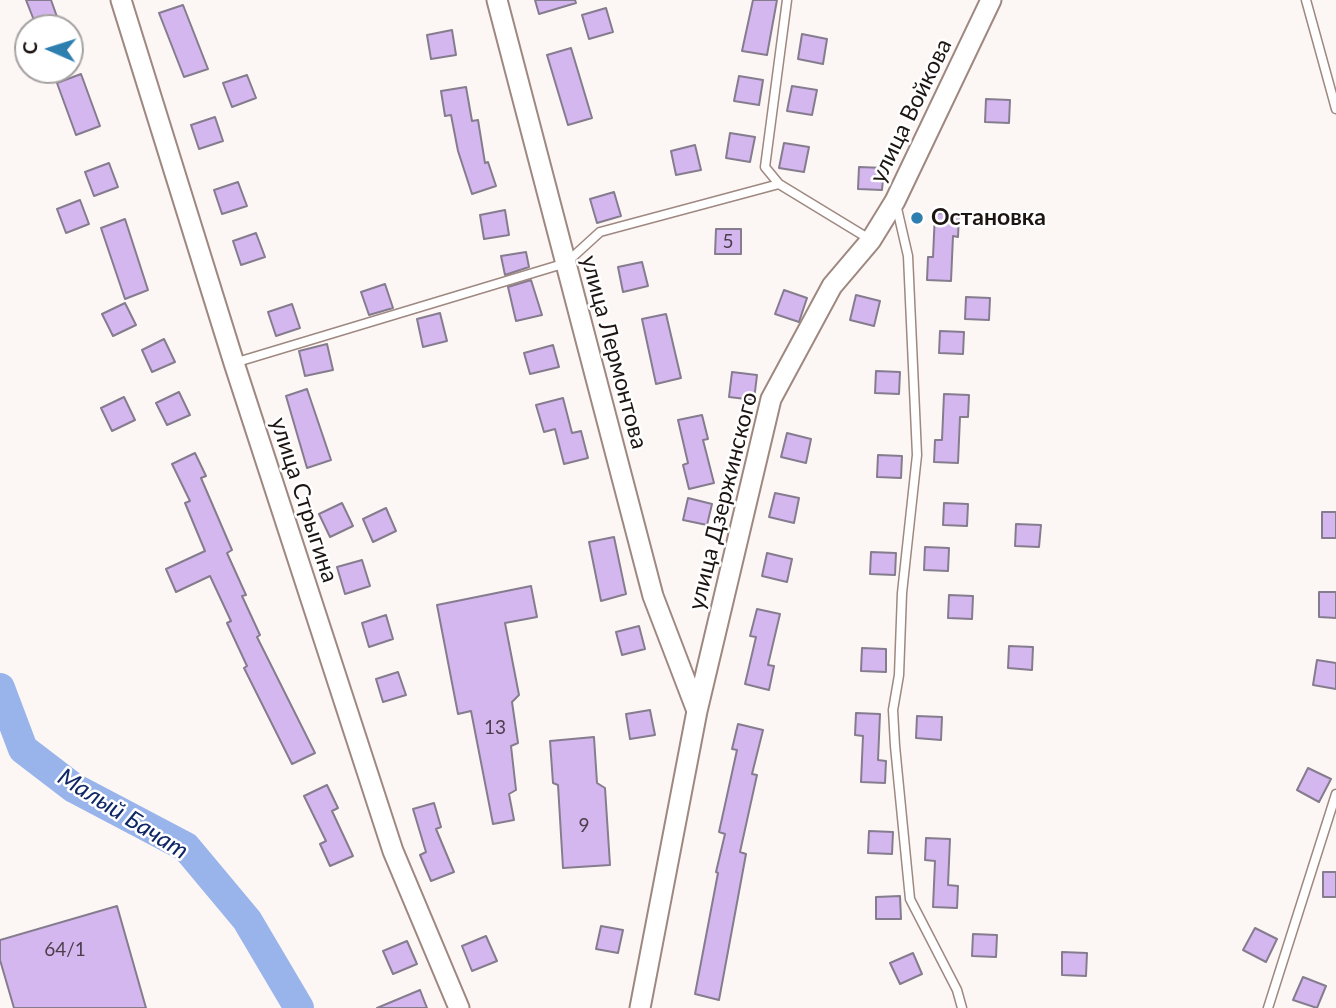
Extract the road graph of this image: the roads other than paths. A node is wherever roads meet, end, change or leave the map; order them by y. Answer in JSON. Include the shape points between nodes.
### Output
{"nodes":[{"id":1,"x":121,"y":0,"type":"edge"},
{"id":2,"x":498,"y":0,"type":"edge"},
{"id":3,"x":787,"y":0,"type":"edge"},
{"id":4,"x":991,"y":0,"type":"edge"},
{"id":5,"x":1306,"y":0,"type":"edge"},
{"id":6,"x":1336,"y":109,"type":"edge"},
{"id":7,"x":779,"y":184,"type":"junction"},
{"id":8,"x":895,"y":201,"type":"junction"},
{"id":9,"x":871,"y":240,"type":"junction"},
{"id":10,"x":566,"y":263,"type":"junction"},
{"id":11,"x":234,"y":363,"type":"junction"},
{"id":12,"x":697,"y":711,"type":"junction"},
{"id":13,"x":1336,"y":794,"type":"edge"},
{"id":14,"x":459,"y":1008,"type":"edge"},
{"id":15,"x":640,"y":1008,"type":"edge"},
{"id":16,"x":962,"y":1008,"type":"edge"},
{"id":17,"x":1268,"y":1008,"type":"edge"}],
"edges":[{"from":1,"to":11,"type":"street","name":"улица Стрыгина"},
{"from":2,"to":10,"type":"street","name":"улица Лермонтова"},
{"from":3,"to":7,"type":"lane","via":[[765,167]]},
{"from":4,"to":8,"type":"street","name":"улица Войкова"},
{"from":5,"to":6,"type":"lane"},
{"from":7,"to":9,"type":"lane"},
{"from":7,"to":10,"type":"lane","via":[[600,232]]},
{"from":8,"to":9,"type":"street","name":"улица Войкова"},
{"from":8,"to":16,"type":"lane","via":[[908,256],[916,455],[899,675],[892,710],[910,899]]},
{"from":9,"to":12,"type":"street","name":"улица Дзержинского","via":[[832,286],[771,399]]},
{"from":10,"to":11,"type":"lane"},
{"from":10,"to":12,"type":"street","name":"улица Лермонтова","via":[[653,596]]},
{"from":11,"to":14,"type":"street","name":"улица Стрыгина","via":[[393,852]]},
{"from":12,"to":15,"type":"street","name":"улица Дзержинского"},
{"from":13,"to":17,"type":"lane"}]}
